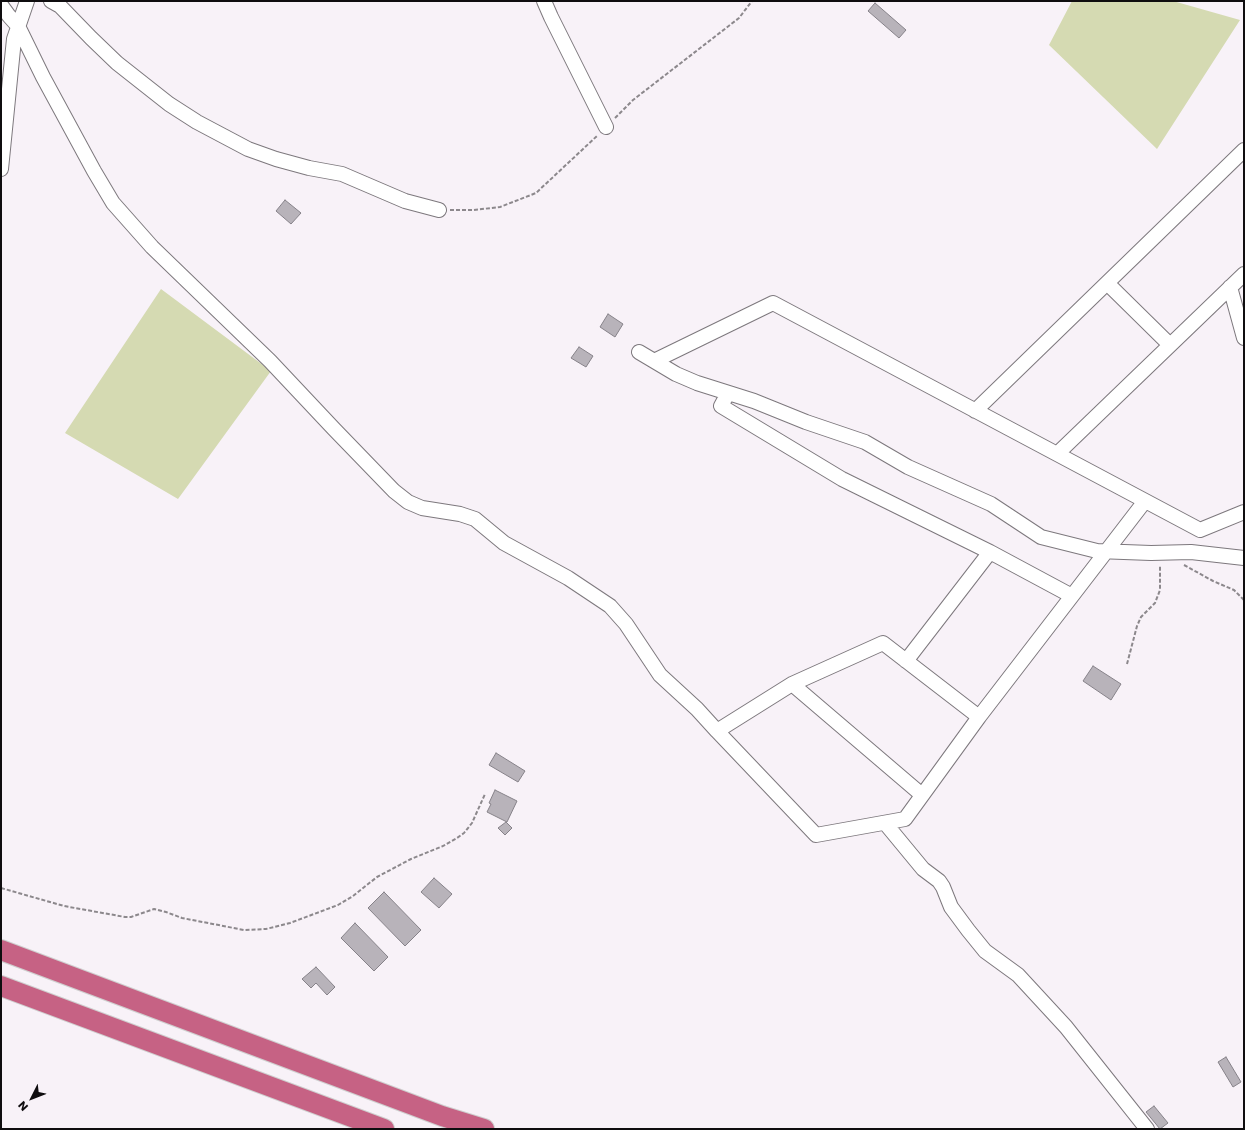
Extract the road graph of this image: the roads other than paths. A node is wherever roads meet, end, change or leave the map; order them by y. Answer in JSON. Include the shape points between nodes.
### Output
{"nodes":[{"id":1,"x":27,"y":1,"type":"edge"},
{"id":2,"x":51,"y":1,"type":"edge"},
{"id":3,"x":544,"y":1,"type":"edge"},
{"id":4,"x":1,"y":5,"type":"edge"},
{"id":5,"x":18,"y":26,"type":"junction"},
{"id":6,"x":606,"y":127,"type":"dead end"},
{"id":7,"x":1244,"y":150,"type":"edge"},
{"id":8,"x":1,"y":169,"type":"edge"},
{"id":9,"x":439,"y":210,"type":"dead end"},
{"id":10,"x":1244,"y":274,"type":"edge"},
{"id":11,"x":1107,"y":283,"type":"junction"},
{"id":12,"x":1230,"y":287,"type":"junction"},
{"id":13,"x":1244,"y":338,"type":"edge"},
{"id":14,"x":1170,"y":345,"type":"junction"},
{"id":15,"x":639,"y":352,"type":"dead end"},
{"id":16,"x":654,"y":361,"type":"junction"},
{"id":17,"x":728,"y":393,"type":"junction"},
{"id":18,"x":975,"y":411,"type":"junction"},
{"id":19,"x":1057,"y":454,"type":"junction"},
{"id":20,"x":1145,"y":501,"type":"junction"},
{"id":21,"x":1244,"y":512,"type":"edge"},
{"id":22,"x":1106,"y":551,"type":"junction"},
{"id":23,"x":990,"y":552,"type":"junction"},
{"id":24,"x":1244,"y":558,"type":"edge"},
{"id":25,"x":1072,"y":596,"type":"junction"},
{"id":26,"x":906,"y":661,"type":"junction"},
{"id":27,"x":792,"y":684,"type":"junction"},
{"id":28,"x":979,"y":717,"type":"junction"},
{"id":29,"x":717,"y":731,"type":"junction"},
{"id":30,"x":922,"y":795,"type":"junction"},
{"id":31,"x":886,"y":823,"type":"junction"},
{"id":32,"x":1,"y":950,"type":"edge"},
{"id":33,"x":1,"y":986,"type":"edge"},
{"id":34,"x":384,"y":1129,"type":"edge"},
{"id":35,"x":484,"y":1129,"type":"edge"},
{"id":36,"x":1147,"y":1129,"type":"edge"}],
"edges":[{"from":1,"to":5,"type":"street"},
{"from":2,"to":9,"type":"street","via":[[60,6],[117,62],[169,104],[197,122],[248,149],[309,168],[342,174],[405,201]]},
{"from":3,"to":6,"type":"street"},
{"from":4,"to":5,"type":"street"},
{"from":5,"to":8,"type":"street","via":[[14,39]]},
{"from":5,"to":29,"type":"street","via":[[94,171],[113,202],[152,247],[270,361],[394,491],[408,502],[422,508],[475,519],[504,543],[568,578],[610,606],[626,624],[660,675]]},
{"from":7,"to":11,"type":"street"},
{"from":10,"to":12,"type":"street"},
{"from":11,"to":14,"type":"street"},
{"from":11,"to":18,"type":"street"},
{"from":12,"to":13,"type":"street"},
{"from":12,"to":14,"type":"street"},
{"from":14,"to":19,"type":"street"},
{"from":15,"to":16,"type":"street"},
{"from":16,"to":17,"type":"street","via":[[676,374]]},
{"from":16,"to":18,"type":"street","via":[[773,303]]},
{"from":17,"to":22,"type":"street","via":[[865,442],[908,467],[991,504],[1041,537]]},
{"from":17,"to":23,"type":"street","via":[[721,406],[746,422],[842,479]]},
{"from":18,"to":19,"type":"street"},
{"from":19,"to":20,"type":"street"},
{"from":20,"to":21,"type":"street","via":[[1200,530]]},
{"from":20,"to":22,"type":"street"},
{"from":22,"to":24,"type":"street","via":[[1191,552]]},
{"from":22,"to":25,"type":"street"},
{"from":23,"to":25,"type":"street"},
{"from":23,"to":26,"type":"street"},
{"from":25,"to":28,"type":"street"},
{"from":26,"to":27,"type":"street","via":[[883,643]]},
{"from":26,"to":28,"type":"street"},
{"from":27,"to":29,"type":"street"},
{"from":27,"to":30,"type":"street"},
{"from":28,"to":30,"type":"street"},
{"from":29,"to":31,"type":"street","via":[[816,835]]},
{"from":30,"to":31,"type":"street","via":[[905,820]]},
{"from":31,"to":36,"type":"street","via":[[923,869],[943,887],[951,907],[972,935],[985,950],[1018,975],[1066,1027]]},
{"from":32,"to":35,"type":"highway","via":[[442,1116]]},
{"from":33,"to":34,"type":"highway"}]}
